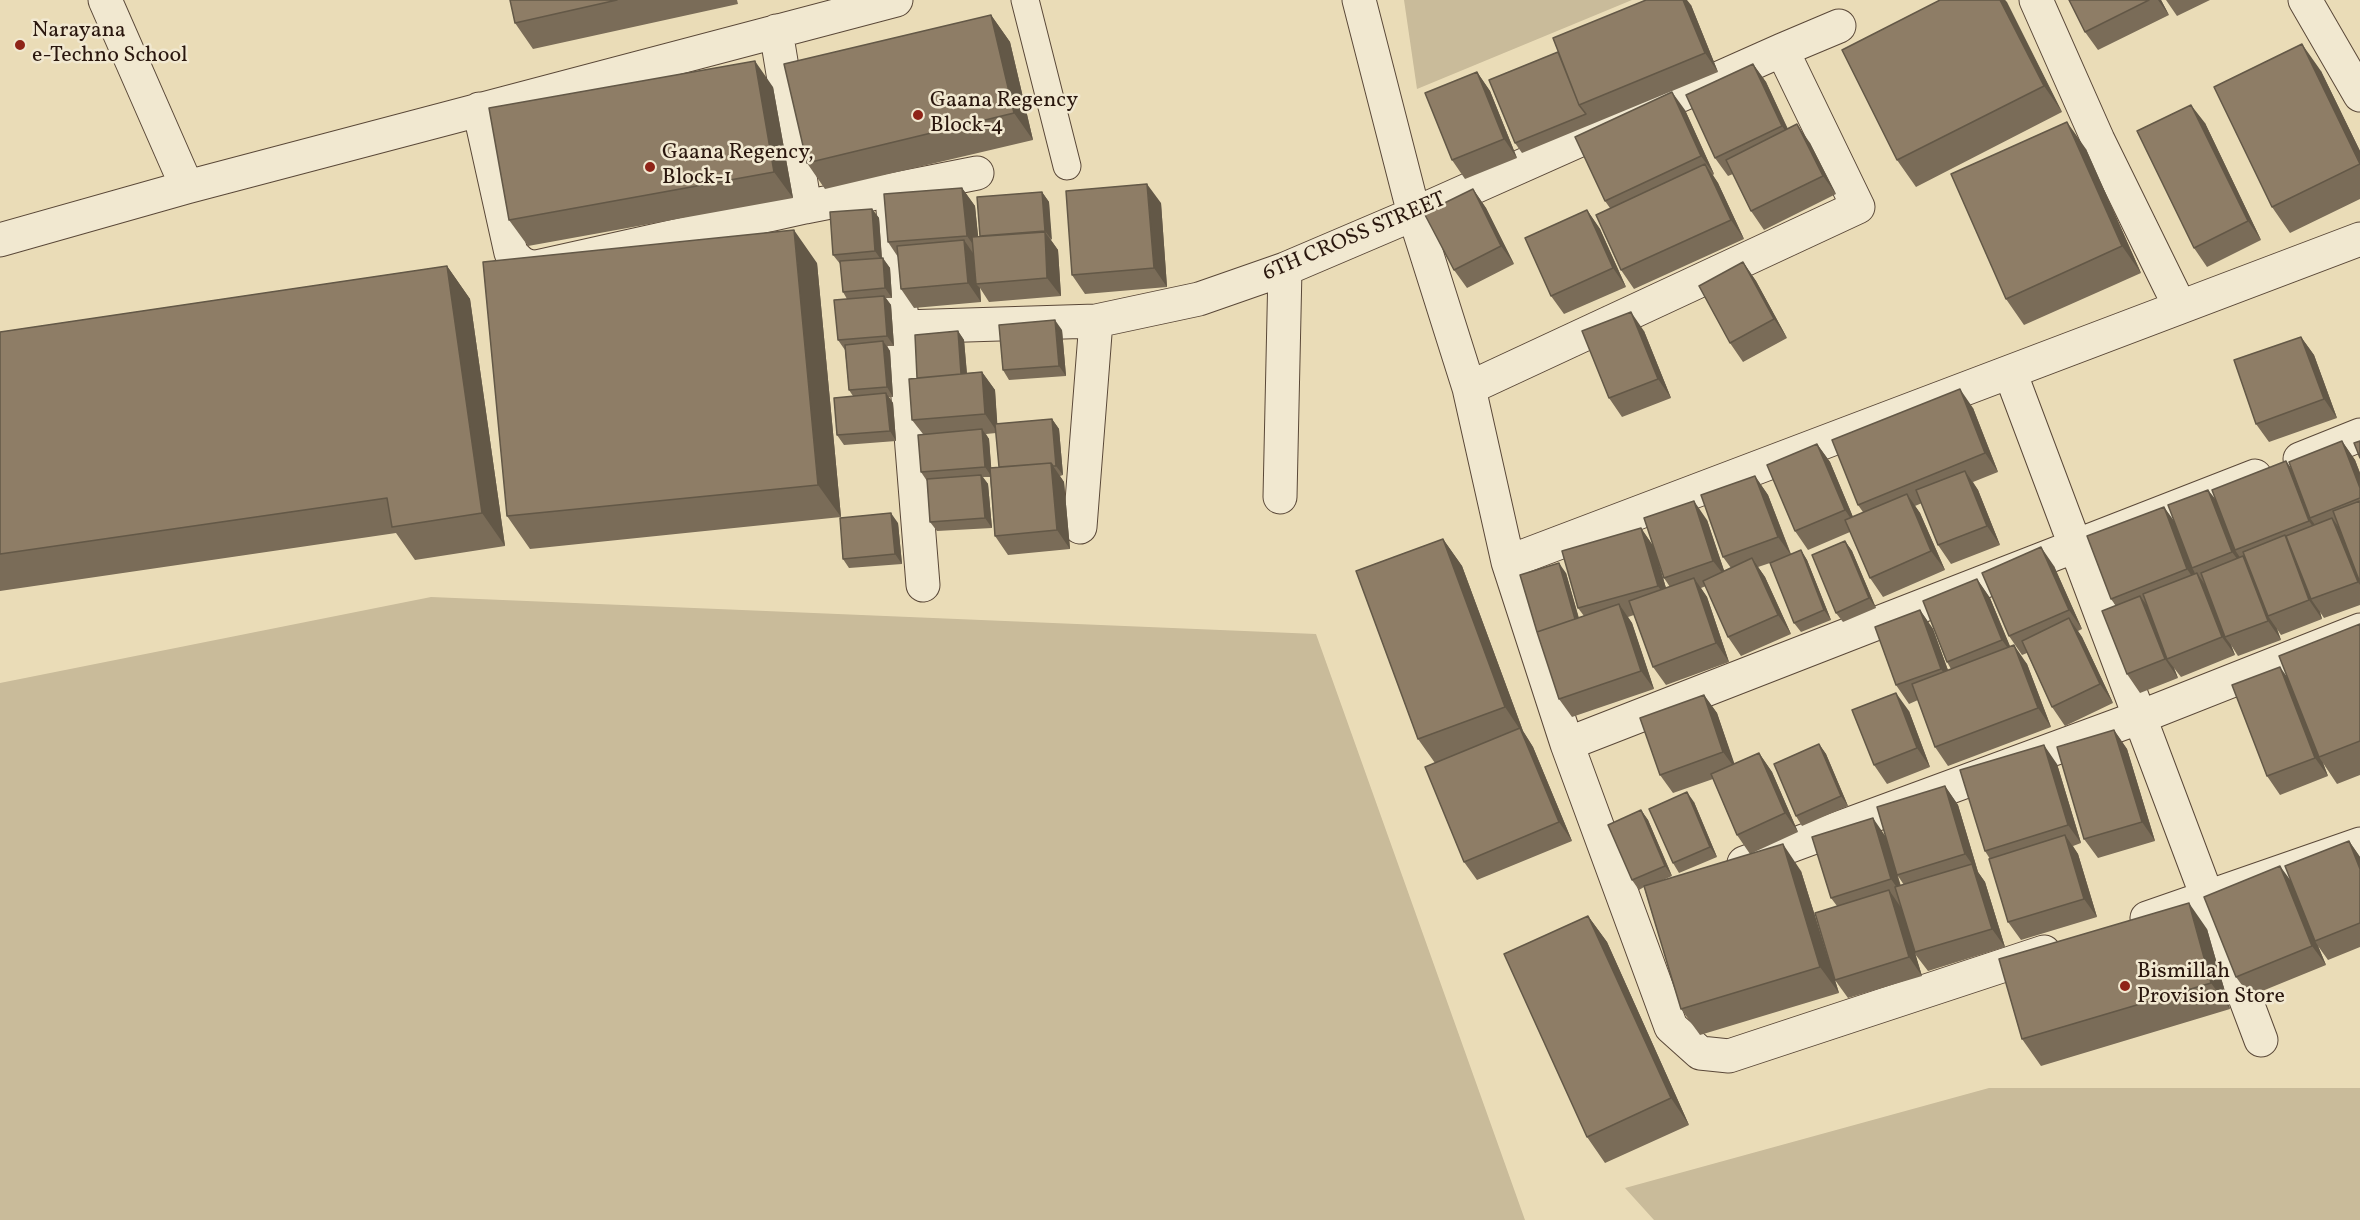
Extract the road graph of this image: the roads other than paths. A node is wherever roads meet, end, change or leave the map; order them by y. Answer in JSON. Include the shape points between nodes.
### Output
{"nodes":[{"id":1,"x":105,"y":0,"type":"edge"},
{"id":2,"x":896,"y":0,"type":"edge"},
{"id":3,"x":1025,"y":0,"type":"edge"},
{"id":4,"x":1359,"y":0,"type":"edge"},
{"id":5,"x":2036,"y":0,"type":"edge"},
{"id":6,"x":2305,"y":0,"type":"edge"},
{"id":7,"x":1839,"y":26,"type":"dead end"},
{"id":8,"x":776,"y":32,"type":"junction"},
{"id":9,"x":1782,"y":50,"type":"junction"},
{"id":10,"x":2350,"y":56,"type":"edge"},
{"id":11,"x":2360,"y":95,"type":"edge"},
{"id":12,"x":479,"y":109,"type":"junction"},
{"id":13,"x":1067,"y":166,"type":"dead end"},
{"id":14,"x":977,"y":173,"type":"dead end"},
{"id":15,"x":187,"y":187,"type":"junction"},
{"id":16,"x":891,"y":190,"type":"junction"},
{"id":17,"x":805,"y":207,"type":"junction"},
{"id":18,"x":1414,"y":214,"type":"junction"},
{"id":19,"x":2360,"y":239,"type":"edge"},
{"id":20,"x":0,"y":240,"type":"edge"},
{"id":21,"x":1285,"y":269,"type":"junction"},
{"id":22,"x":2180,"y":307,"type":"junction"},
{"id":23,"x":1096,"y":321,"type":"junction"},
{"id":24,"x":903,"y":327,"type":"junction"},
{"id":25,"x":2010,"y":372,"type":"junction"},
{"id":26,"x":1469,"y":388,"type":"junction"},
{"id":27,"x":2360,"y":435,"type":"edge"},
{"id":28,"x":1280,"y":497,"type":"dead end"},
{"id":29,"x":1080,"y":527,"type":"dead end"},
{"id":30,"x":2076,"y":545,"type":"junction"},
{"id":31,"x":1508,"y":562,"type":"junction"},
{"id":32,"x":923,"y":585,"type":"dead end"},
{"id":33,"x":2360,"y":630,"type":"edge"},
{"id":34,"x":2140,"y":717,"type":"junction"},
{"id":35,"x":1567,"y":744,"type":"junction"},
{"id":36,"x":2360,"y":844,"type":"edge"},
{"id":37,"x":1715,"y":873,"type":"edge"},
{"id":38,"x":1659,"y":894,"type":"edge"},
{"id":39,"x":2209,"y":898,"type":"junction"},
{"id":40,"x":1626,"y":906,"type":"junction"},
{"id":41,"x":2119,"y":927,"type":"edge"},
{"id":42,"x":2075,"y":942,"type":"edge"},
{"id":43,"x":2261,"y":1040,"type":"dead end"}],
"edges":[{"from":1,"to":15,"type":"street"},
{"from":2,"to":8,"type":"street"},
{"from":3,"to":13,"type":"lane"},
{"from":4,"to":18,"type":"street"},
{"from":5,"to":22,"type":"street","via":[[2098,140]]},
{"from":6,"to":10,"type":"street"},
{"from":7,"to":9,"type":"street","name":"6TH CROSS STREET"},
{"from":8,"to":12,"type":"street"},
{"from":8,"to":17,"type":"street"},
{"from":9,"to":18,"type":"street","name":"6TH CROSS STREET"},
{"from":9,"to":26,"type":"street","via":[[1857,207]]},
{"from":10,"to":11,"type":"street"},
{"from":12,"to":15,"type":"street"},
{"from":12,"to":17,"type":"street","via":[[511,254],[527,267]]},
{"from":14,"to":16,"type":"street"},
{"from":15,"to":20,"type":"street"},
{"from":16,"to":17,"type":"street"},
{"from":16,"to":24,"type":"street"},
{"from":18,"to":21,"type":"street","name":"6TH CROSS STREET"},
{"from":18,"to":26,"type":"street"},
{"from":19,"to":22,"type":"street"},
{"from":21,"to":23,"type":"street","name":"6TH CROSS STREET","via":[[1199,299]]},
{"from":21,"to":28,"type":"street"},
{"from":22,"to":25,"type":"street"},
{"from":23,"to":24,"type":"street","name":"6TH CROSS STREET"},
{"from":23,"to":29,"type":"street"},
{"from":24,"to":32,"type":"street"},
{"from":25,"to":30,"type":"street"},
{"from":25,"to":31,"type":"street"},
{"from":26,"to":31,"type":"street"},
{"from":27,"to":30,"type":"street"},
{"from":30,"to":34,"type":"street"},
{"from":30,"to":35,"type":"street"},
{"from":31,"to":35,"type":"street"},
{"from":33,"to":34,"type":"street"},
{"from":34,"to":37,"type":"street"},
{"from":34,"to":39,"type":"street"},
{"from":35,"to":40,"type":"street"},
{"from":36,"to":39,"type":"street"},
{"from":38,"to":40,"type":"street"},
{"from":39,"to":41,"type":"street"},
{"from":39,"to":43,"type":"street"},
{"from":40,"to":42,"type":"street","via":[[1671,1027],[1700,1053],[1730,1056]]}]}
